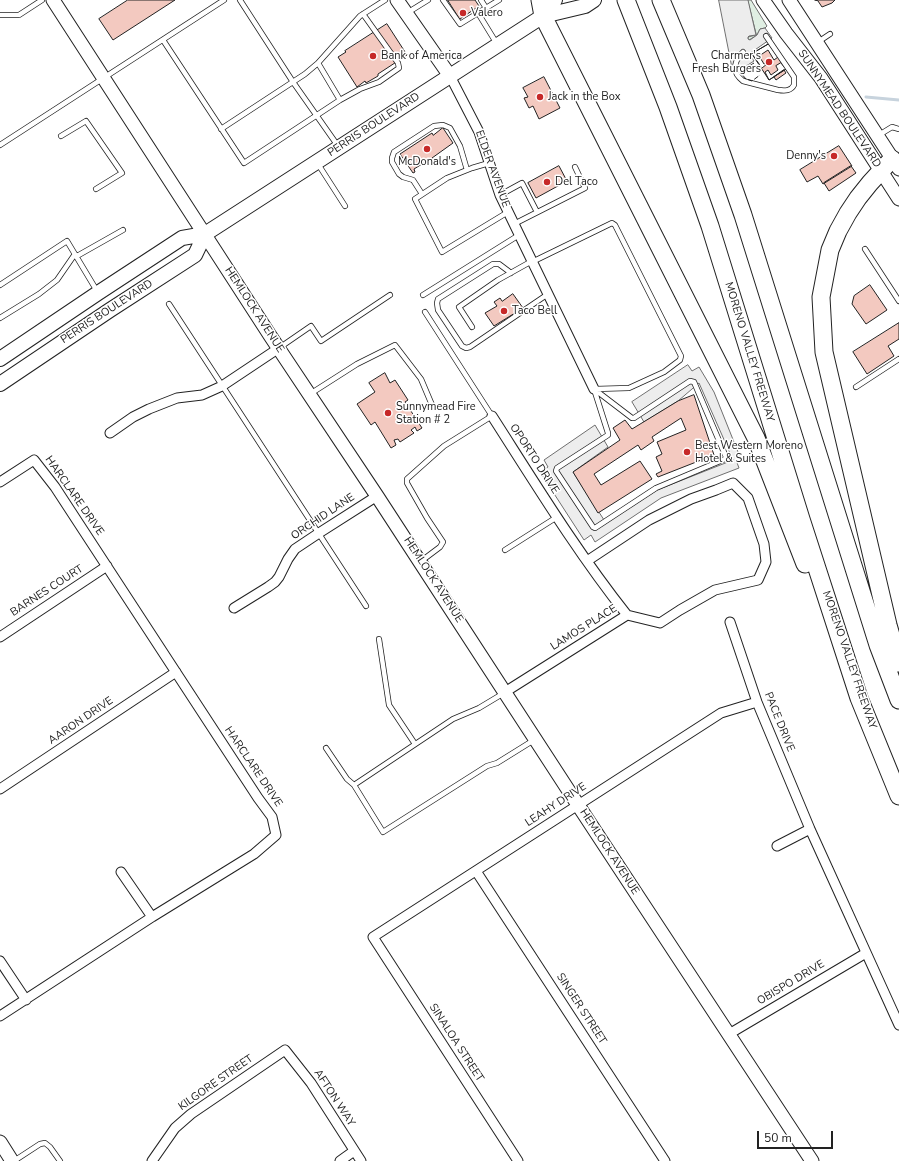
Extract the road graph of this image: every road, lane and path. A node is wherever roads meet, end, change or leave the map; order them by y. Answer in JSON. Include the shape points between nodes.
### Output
{"nodes":[{"id":1,"x":42,"y":0,"type":"edge"},
{"id":2,"x":53,"y":0,"type":"edge"},
{"id":3,"x":224,"y":0,"type":"edge"},
{"id":4,"x":240,"y":0,"type":"edge"},
{"id":5,"x":385,"y":0,"type":"edge"},
{"id":6,"x":397,"y":0,"type":"edge"},
{"id":7,"x":428,"y":0,"type":"edge"},
{"id":8,"x":443,"y":0,"type":"edge"},
{"id":9,"x":481,"y":0,"type":"edge"},
{"id":10,"x":499,"y":0,"type":"edge"},
{"id":11,"x":555,"y":0,"type":"edge"},
{"id":12,"x":594,"y":0,"type":"edge"},
{"id":13,"x":626,"y":0,"type":"edge"},
{"id":14,"x":662,"y":0,"type":"edge"},
{"id":15,"x":763,"y":0,"type":"edge"},
{"id":16,"x":789,"y":0,"type":"edge"},
{"id":17,"x":486,"y":8,"type":"junction"},
{"id":18,"x":542,"y":8,"type":"edge"},
{"id":19,"x":478,"y":13,"type":"junction"},
{"id":20,"x":363,"y":14,"type":"junction"},
{"id":21,"x":406,"y":14,"type":"junction"},
{"id":22,"x":0,"y":16,"type":"edge"},
{"id":23,"x":830,"y":34,"type":"dead end"},
{"id":24,"x":766,"y":36,"type":"dead end"},
{"id":25,"x":163,"y":40,"type":"junction"},
{"id":26,"x":817,"y":43,"type":"junction"},
{"id":27,"x":498,"y":45,"type":"junction"},
{"id":28,"x":743,"y":52,"type":"dead end"},
{"id":29,"x":318,"y":63,"type":"junction"},
{"id":30,"x":450,"y":76,"type":"junction"},
{"id":31,"x":104,"y":78,"type":"junction"},
{"id":32,"x":293,"y":82,"type":"junction"},
{"id":33,"x":340,"y":100,"type":"junction"},
{"id":34,"x":316,"y":116,"type":"junction"},
{"id":35,"x":221,"y":129,"type":"junction"},
{"id":36,"x":899,"y":129,"type":"edge"},
{"id":37,"x":61,"y":136,"type":"dead end"},
{"id":38,"x":877,"y":136,"type":"junction"},
{"id":39,"x":0,"y":145,"type":"edge"},
{"id":40,"x":339,"y":148,"type":"junction"},
{"id":41,"x":317,"y":162,"type":"junction"},
{"id":42,"x":490,"y":163,"type":"junction"},
{"id":43,"x":575,"y":167,"type":"dead end"},
{"id":44,"x":891,"y":167,"type":"edge"},
{"id":45,"x":467,"y":170,"type":"junction"},
{"id":46,"x":96,"y":189,"type":"dead end"},
{"id":47,"x":422,"y":194,"type":"junction"},
{"id":48,"x":500,"y":195,"type":"junction"},
{"id":49,"x":899,"y":199,"type":"edge"},
{"id":50,"x":345,"y":206,"type":"dead end"},
{"id":51,"x":508,"y":212,"type":"junction"},
{"id":52,"x":537,"y":212,"type":"junction"},
{"id":53,"x":514,"y":224,"type":"junction"},
{"id":54,"x":123,"y":230,"type":"dead end"},
{"id":55,"x":205,"y":234,"type":"junction"},
{"id":56,"x":519,"y":235,"type":"junction"},
{"id":57,"x":865,"y":249,"type":"dead end"},
{"id":58,"x":76,"y":255,"type":"junction"},
{"id":59,"x":532,"y":261,"type":"junction"},
{"id":60,"x":511,"y":273,"type":"junction"},
{"id":61,"x":0,"y":285,"type":"edge"},
{"id":62,"x":98,"y":293,"type":"junction"},
{"id":63,"x":423,"y":294,"type":"dead end"},
{"id":64,"x":548,"y":294,"type":"junction"},
{"id":65,"x":390,"y":295,"type":"dead end"},
{"id":66,"x":899,"y":301,"type":"edge"},
{"id":67,"x":169,"y":304,"type":"dead end"},
{"id":68,"x":425,"y":312,"type":"dead end"},
{"id":69,"x":0,"y":318,"type":"edge"},
{"id":70,"x":472,"y":327,"type":"dead end"},
{"id":71,"x":279,"y":348,"type":"junction"},
{"id":72,"x":0,"y":359,"type":"edge"},
{"id":73,"x":899,"y":359,"type":"edge"},
{"id":74,"x":0,"y":384,"type":"edge"},
{"id":75,"x":222,"y":386,"type":"junction"},
{"id":76,"x":856,"y":387,"type":"dead end"},
{"id":77,"x":594,"y":388,"type":"junction"},
{"id":78,"x":310,"y":394,"type":"junction"},
{"id":79,"x":432,"y":405,"type":"dead end"},
{"id":80,"x":492,"y":416,"type":"junction"},
{"id":81,"x":110,"y":433,"type":"dead end"},
{"id":82,"x":0,"y":482,"type":"edge"},
{"id":83,"x":377,"y":496,"type":"junction"},
{"id":84,"x":557,"y":517,"type":"junction"},
{"id":85,"x":319,"y":533,"type":"junction"},
{"id":86,"x":505,"y":550,"type":"dead end"},
{"id":87,"x":587,"y":561,"type":"junction"},
{"id":88,"x":420,"y":562,"type":"junction"},
{"id":89,"x":108,"y":566,"type":"junction"},
{"id":90,"x":366,"y":606,"type":"dead end"},
{"id":91,"x":234,"y":608,"type":"dead end"},
{"id":92,"x":627,"y":615,"type":"junction"},
{"id":93,"x":730,"y":622,"type":"dead end"},
{"id":94,"x":0,"y":637,"type":"edge"},
{"id":95,"x":379,"y":639,"type":"dead end"},
{"id":96,"x":899,"y":663,"type":"edge"},
{"id":97,"x":176,"y":672,"type":"junction"},
{"id":98,"x":505,"y":692,"type":"junction"},
{"id":99,"x":860,"y":698,"type":"junction"},
{"id":100,"x":899,"y":700,"type":"edge"},
{"id":101,"x":757,"y":702,"type":"junction"},
{"id":102,"x":536,"y":739,"type":"junction"},
{"id":103,"x":415,"y":744,"type":"junction"},
{"id":104,"x":326,"y":748,"type":"dead end"},
{"id":105,"x":354,"y":785,"type":"junction"},
{"id":106,"x":0,"y":789,"type":"edge"},
{"id":107,"x":899,"y":796,"type":"edge"},
{"id":108,"x":578,"y":805,"type":"junction"},
{"id":109,"x":810,"y":829,"type":"junction"},
{"id":110,"x":777,"y":846,"type":"dead end"},
{"id":111,"x":476,"y":871,"type":"junction"},
{"id":112,"x":121,"y":872,"type":"dead end"},
{"id":113,"x":152,"y":917,"type":"junction"},
{"id":114,"x":373,"y":938,"type":"joint"},
{"id":115,"x":866,"y":953,"type":"junction"},
{"id":116,"x":0,"y":961,"type":"edge"},
{"id":117,"x":26,"y":1000,"type":"junction"},
{"id":118,"x":0,"y":1016,"type":"edge"},
{"id":119,"x":899,"y":1025,"type":"edge"},
{"id":120,"x":729,"y":1034,"type":"junction"},
{"id":121,"x":285,"y":1050,"type":"joint"},
{"id":122,"x":0,"y":1142,"type":"edge"},
{"id":123,"x":354,"y":1151,"type":"junction"},
{"id":124,"x":13,"y":1161,"type":"edge"},
{"id":125,"x":60,"y":1161,"type":"edge"},
{"id":126,"x":152,"y":1161,"type":"edge"},
{"id":127,"x":340,"y":1161,"type":"edge"},
{"id":128,"x":361,"y":1161,"type":"edge"},
{"id":129,"x":518,"y":1161,"type":"edge"},
{"id":130,"x":665,"y":1161,"type":"edge"},
{"id":131,"x":812,"y":1161,"type":"edge"}],
"edges":[{"from":1,"to":22,"type":"lane","via":[[19,15]]},
{"from":2,"to":31,"type":"street","name":"HEMLOCK AVENUE"},
{"from":3,"to":25,"type":"lane"},
{"from":4,"to":32,"type":"lane"},
{"from":5,"to":20,"type":"lane"},
{"from":6,"to":21,"type":"street","name":"ELDER AVENUE"},
{"from":7,"to":21,"type":"lane"},
{"from":8,"to":19,"type":"lane","via":[[460,24]]},
{"from":9,"to":17,"type":"lane"},
{"from":10,"to":17,"type":"lane"},
{"from":11,"to":18,"type":"main road","name":"PERRIS BOULEVARD"},
{"from":12,"to":18,"type":"main road","name":"PERRIS BOULEVARD","via":[[585,6]]},
{"from":13,"to":99,"type":"highway","name":"MORENO VALLEY FREEWAY","via":[[668,107],[710,226],[801,519]]},
{"from":14,"to":100,"type":"highway","via":[[701,95],[743,215],[878,645]]},
{"from":15,"to":44,"type":"street","name":"SUNNYMEAD BOULEVARD","via":[[786,34]]},
{"from":16,"to":26,"type":"street","name":"SUNNYMEAD BOULEVARD"},
{"from":17,"to":19,"type":"lane"},
{"from":18,"to":27,"type":"main road","name":"PERRIS BOULEVARD"},
{"from":18,"to":99,"type":"highway","via":[[756,438]]},
{"from":19,"to":27,"type":"lane"},
{"from":20,"to":29,"type":"lane"},
{"from":20,"to":33,"type":"lane","via":[[398,63],[398,68],[379,82]]},
{"from":21,"to":30,"type":"street","name":"ELDER AVENUE"},
{"from":23,"to":26,"type":"lane"},
{"from":24,"to":28,"type":"lane","via":[[794,77],[794,85],[790,90],[778,90],[739,78],[735,63]]},
{"from":25,"to":31,"type":"lane"},
{"from":25,"to":35,"type":"lane"},
{"from":26,"to":38,"type":"street","name":"SUNNYMEAD BOULEVARD"},
{"from":27,"to":30,"type":"main road","name":"PERRIS BOULEVARD"},
{"from":29,"to":32,"type":"lane"},
{"from":29,"to":33,"type":"lane"},
{"from":30,"to":40,"type":"main road","name":"PERRIS BOULEVARD"},
{"from":30,"to":42,"type":"street","name":"ELDER AVENUE","via":[[479,132]]},
{"from":31,"to":39,"type":"lane"},
{"from":31,"to":55,"type":"street","name":"HEMLOCK AVENUE"},
{"from":32,"to":34,"type":"lane"},
{"from":32,"to":35,"type":"lane"},
{"from":33,"to":34,"type":"lane"},
{"from":34,"to":35,"type":"lane","via":[[244,163]]},
{"from":34,"to":40,"type":"lane"},
{"from":36,"to":38,"type":"lane","via":[[892,127]]},
{"from":37,"to":46,"type":"lane","via":[[86,121],[122,173]]},
{"from":38,"to":44,"type":"street","name":"SUNNYMEAD BOULEVARD"},
{"from":40,"to":41,"type":"main road","name":"PERRIS BOULEVARD"},
{"from":41,"to":50,"type":"lane"},
{"from":41,"to":55,"type":"main road","name":"PERRIS BOULEVARD"},
{"from":42,"to":45,"type":"lane"},
{"from":42,"to":48,"type":"street","name":"ELDER AVENUE"},
{"from":43,"to":52,"type":"lane","via":[[585,188]]},
{"from":44,"to":49,"type":"street","name":"SUNNYMEAD BOULEVARD"},
{"from":44,"to":96,"type":"highway","via":[[870,183],[838,231],[830,250],[821,297],[824,352]]},
{"from":45,"to":47,"type":"lane","via":[[447,178]]},
{"from":45,"to":47,"type":"lane","via":[[460,146],[450,128],[443,124],[434,126],[394,152],[392,158],[398,174],[413,180]]},
{"from":47,"to":51,"type":"lane","via":[[414,199],[442,252]]},
{"from":48,"to":51,"type":"street","name":"ELDER AVENUE"},
{"from":48,"to":52,"type":"lane","via":[[522,183]]},
{"from":51,"to":53,"type":"street","name":"ELDER AVENUE"},
{"from":52,"to":53,"type":"lane"},
{"from":53,"to":56,"type":"street","name":"ELDER AVENUE"},
{"from":54,"to":58,"type":"lane"},
{"from":55,"to":62,"type":"main road","name":"PERRIS BOULEVARD","via":[[182,238]]},
{"from":55,"to":71,"type":"street","name":"HEMLOCK AVENUE"},
{"from":55,"to":74,"type":"main road","name":"PERRIS BOULEVARD","via":[[195,255]]},
{"from":56,"to":59,"type":"street","name":"ELDER AVENUE"},
{"from":56,"to":63,"type":"lane"},
{"from":57,"to":66,"type":"lane"},
{"from":58,"to":61,"type":"lane","via":[[67,241]]},
{"from":58,"to":62,"type":"lane"},
{"from":58,"to":69,"type":"lane","via":[[56,280],[39,294]]},
{"from":59,"to":60,"type":"lane"},
{"from":59,"to":64,"type":"street","name":"ELDER AVENUE"},
{"from":59,"to":77,"type":"lane","via":[[612,222],[681,356],[680,360],[664,372],[629,388]]},
{"from":60,"to":64,"type":"lane","via":[[499,264],[493,264],[438,299],[438,310],[462,346],[470,347]]},
{"from":60,"to":70,"type":"lane","via":[[459,307]]},
{"from":62,"to":72,"type":"main road","name":"PERRIS BOULEVARD"},
{"from":64,"to":77,"type":"street","name":"ELDER AVENUE"},
{"from":65,"to":71,"type":"lane","via":[[321,341],[311,326]]},
{"from":67,"to":75,"type":"lane"},
{"from":68,"to":80,"type":"lane","name":"OPORTO DRIVE"},
{"from":71,"to":75,"type":"street"},
{"from":71,"to":78,"type":"street","name":"HEMLOCK AVENUE"},
{"from":73,"to":76,"type":"lane"},
{"from":75,"to":81,"type":"street","via":[[202,395],[177,398],[148,409]]},
{"from":75,"to":85,"type":"lane"},
{"from":77,"to":77,"type":"lane","via":[[608,435],[556,471],[592,527],[595,528],[656,488],[725,459],[694,382],[690,381],[634,418]]},
{"from":78,"to":79,"type":"lane","via":[[357,364],[395,345],[421,379]]},
{"from":78,"to":83,"type":"street","name":"HEMLOCK AVENUE"},
{"from":80,"to":84,"type":"street","name":"OPORTO DRIVE"},
{"from":80,"to":88,"type":"lane","via":[[444,446],[407,479],[443,542]]},
{"from":82,"to":89,"type":"street","name":"HARCLARE DRIVE","via":[[34,460]]},
{"from":83,"to":85,"type":"street","name":"ORCHID LANE"},
{"from":83,"to":88,"type":"street","name":"HEMLOCK AVENUE"},
{"from":84,"to":86,"type":"lane"},
{"from":84,"to":87,"type":"street","name":"OPORTO DRIVE"},
{"from":85,"to":90,"type":"lane"},
{"from":85,"to":91,"type":"street","name":"ORCHID LANE","via":[[295,550],[275,582]]},
{"from":87,"to":92,"type":"street","name":"OPORTO DRIVE"},
{"from":87,"to":92,"type":"street","name":"LAMOS PLACE","via":[[649,520],[733,482],[748,498],[764,544],[766,562],[758,580],[715,590],[660,623]]},
{"from":88,"to":98,"type":"street","name":"HEMLOCK AVENUE"},
{"from":89,"to":94,"type":"street","name":"BARNES COURT"},
{"from":89,"to":97,"type":"street","name":"HARCLARE DRIVE"},
{"from":92,"to":98,"type":"street","name":"LAMOS PLACE"},
{"from":93,"to":101,"type":"street","name":"PACE DRIVE"},
{"from":95,"to":103,"type":"lane","via":[[389,705]]},
{"from":97,"to":106,"type":"street","name":"AARON DRIVE"},
{"from":97,"to":113,"type":"street","name":"HARCLARE DRIVE","via":[[272,817],[276,835],[254,854]]},
{"from":98,"to":102,"type":"street","name":"HEMLOCK AVENUE"},
{"from":98,"to":103,"type":"lane","via":[[479,708],[453,719]]},
{"from":99,"to":107,"type":"highway","name":"MORENO VALLEY FREEWAY"},
{"from":101,"to":108,"type":"street","name":"LEAHY DRIVE","via":[[721,713]]},
{"from":101,"to":109,"type":"street","name":"PACE DRIVE"},
{"from":102,"to":105,"type":"lane","via":[[497,763],[487,766],[383,832]]},
{"from":102,"to":108,"type":"street","name":"HEMLOCK AVENUE"},
{"from":103,"to":105,"type":"lane"},
{"from":104,"to":105,"type":"lane"},
{"from":108,"to":111,"type":"street","name":"LEAHY DRIVE"},
{"from":108,"to":120,"type":"street","name":"HEMLOCK AVENUE"},
{"from":109,"to":110,"type":"street"},
{"from":109,"to":115,"type":"street","name":"PACE DRIVE"},
{"from":111,"to":114,"type":"street","name":"LEAHY DRIVE"},
{"from":111,"to":130,"type":"street","name":"SINGER STREET"},
{"from":112,"to":113,"type":"street"},
{"from":113,"to":117,"type":"street","name":"HARCLARE DRIVE"},
{"from":114,"to":129,"type":"street","name":"SINALOA STREET"},
{"from":115,"to":119,"type":"street","name":"PACE DRIVE"},
{"from":115,"to":120,"type":"street","name":"OBISPO DRIVE"},
{"from":116,"to":117,"type":"street"},
{"from":117,"to":118,"type":"street","name":"HARCLARE DRIVE"},
{"from":120,"to":131,"type":"street","name":"HEMLOCK AVENUE"},
{"from":121,"to":123,"type":"street","name":"AFTON WAY","via":[[311,1083]]},
{"from":121,"to":126,"type":"street","name":"KILGORE STREET","via":[[191,1114],[171,1133]]},
{"from":122,"to":124,"type":"street"},
{"from":123,"to":127,"type":"street"},
{"from":123,"to":128,"type":"street","name":"AFTON WAY"},
{"from":124,"to":125,"type":"lane","via":[[45,1143]]}]}
